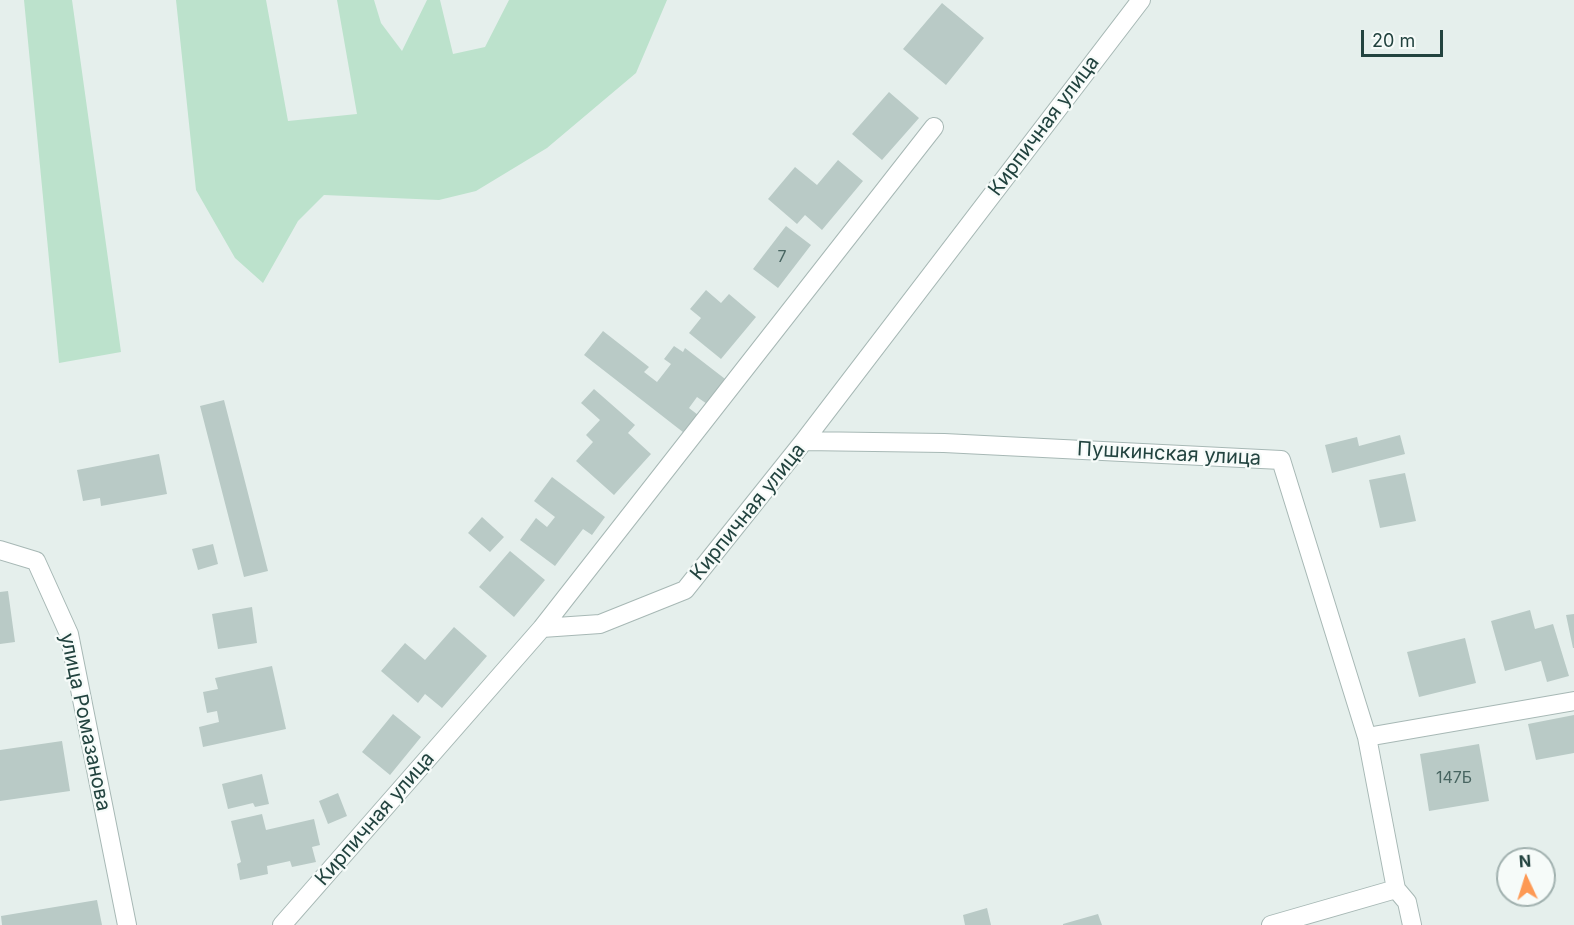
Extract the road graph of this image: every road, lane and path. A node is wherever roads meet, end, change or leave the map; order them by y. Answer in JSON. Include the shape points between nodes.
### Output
{"nodes":[{"id":1,"x":1140,"y":0,"type":"edge"},
{"id":2,"x":934,"y":127,"type":"dead end"},
{"id":3,"x":804,"y":441,"type":"junction"},
{"id":4,"x":0,"y":550,"type":"edge"},
{"id":5,"x":542,"y":628,"type":"junction"},
{"id":6,"x":1574,"y":700,"type":"edge"},
{"id":7,"x":1366,"y":737,"type":"junction"},
{"id":8,"x":1396,"y":889,"type":"junction"},
{"id":9,"x":127,"y":925,"type":"edge"},
{"id":10,"x":282,"y":925,"type":"edge"},
{"id":11,"x":1271,"y":925,"type":"edge"},
{"id":12,"x":1412,"y":925,"type":"edge"}],
"edges":[{"from":1,"to":3,"type":"street","name":"Кирпичная улица"},
{"from":2,"to":5,"type":"street"},
{"from":3,"to":5,"type":"street","name":"Кирпичная улица","via":[[685,590],[600,624]]},
{"from":3,"to":7,"type":"street","name":"Пушкинская улица","via":[[944,443],[1281,460]]},
{"from":4,"to":9,"type":"street","name":"улица Ромазанова","via":[[36,561],[69,634]]},
{"from":5,"to":10,"type":"street","name":"Кирпичная улица"},
{"from":6,"to":7,"type":"street"},
{"from":7,"to":8,"type":"street","name":"Пушкинская улица"},
{"from":8,"to":11,"type":"street"},
{"from":8,"to":12,"type":"street","name":"Пушкинская улица","via":[[1407,902]]}]}
